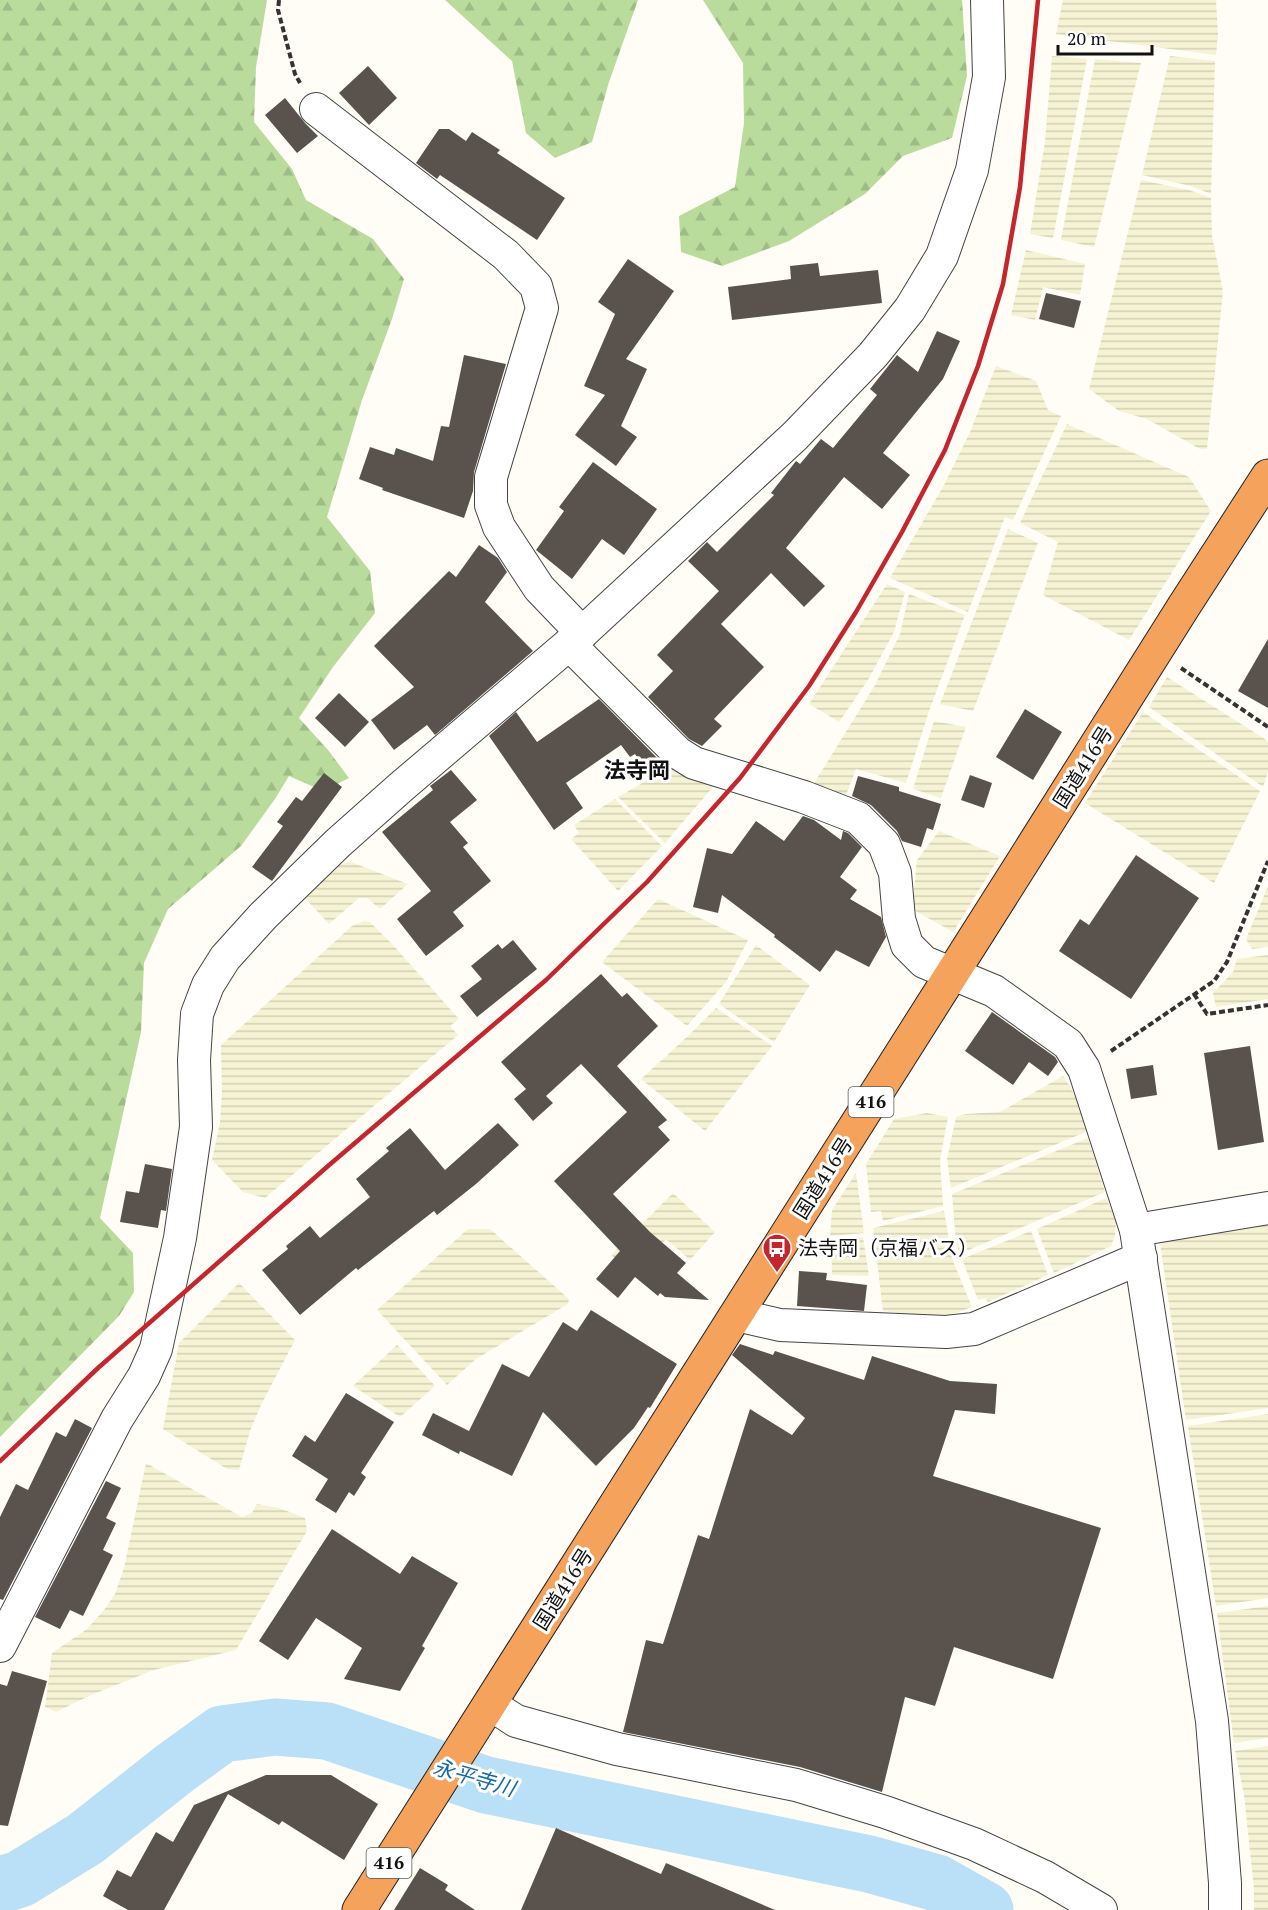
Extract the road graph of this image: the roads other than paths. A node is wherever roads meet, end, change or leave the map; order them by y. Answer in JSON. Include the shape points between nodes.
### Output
{"nodes":[{"id":1,"x":987,"y":0,"type":"edge"},
{"id":2,"x":316,"y":109,"type":"road end"},
{"id":3,"x":1268,"y":476,"type":"edge"},
{"id":4,"x":576,"y":638,"type":"junction"},
{"id":5,"x":953,"y":973,"type":"junction"},
{"id":6,"x":1268,"y":1208,"type":"edge"},
{"id":7,"x":1138,"y":1244,"type":"junction"},
{"id":8,"x":736,"y":1315,"type":"junction"},
{"id":9,"x":0,"y":1646,"type":"edge"},
{"id":10,"x":482,"y":1717,"type":"junction"},
{"id":11,"x":359,"y":1910,"type":"edge"},
{"id":12,"x":1101,"y":1910,"type":"edge"},
{"id":13,"x":1225,"y":1910,"type":"edge"}],
"edges":[{"from":1,"to":4,"type":"street","via":[[989,77],[972,170],[942,256],[910,309],[873,355],[795,436]]},
{"from":2,"to":4,"type":"street","via":[[506,255],[536,286],[542,308],[491,477],[491,505],[499,527]]},
{"from":3,"to":5,"type":"highway","name":"国道416号","number":"416"},
{"from":4,"to":5,"type":"street","via":[[678,753],[694,763],[804,796],[858,818],[884,844],[895,873],[899,919],[907,945],[924,962]]},
{"from":4,"to":9,"type":"street","via":[[338,843],[263,916],[225,958],[208,985],[197,1014],[196,1127],[180,1238],[156,1349]]},
{"from":5,"to":7,"type":"street","via":[[994,991],[1068,1044],[1084,1070]]},
{"from":5,"to":8,"type":"highway","name":"国道416号","number":"416"},
{"from":6,"to":7,"type":"street"},
{"from":7,"to":8,"type":"street","via":[[974,1329],[946,1332],[780,1325]]},
{"from":7,"to":13,"type":"street","via":[[1212,1721]]},
{"from":8,"to":10,"type":"highway","name":"国道416号","number":"416"},
{"from":10,"to":11,"type":"highway","name":"国道416号","number":"416"},
{"from":10,"to":12,"type":"street","via":[[516,1720],[617,1749],[796,1785],[885,1812],[974,1844],[1045,1877]]}]}
